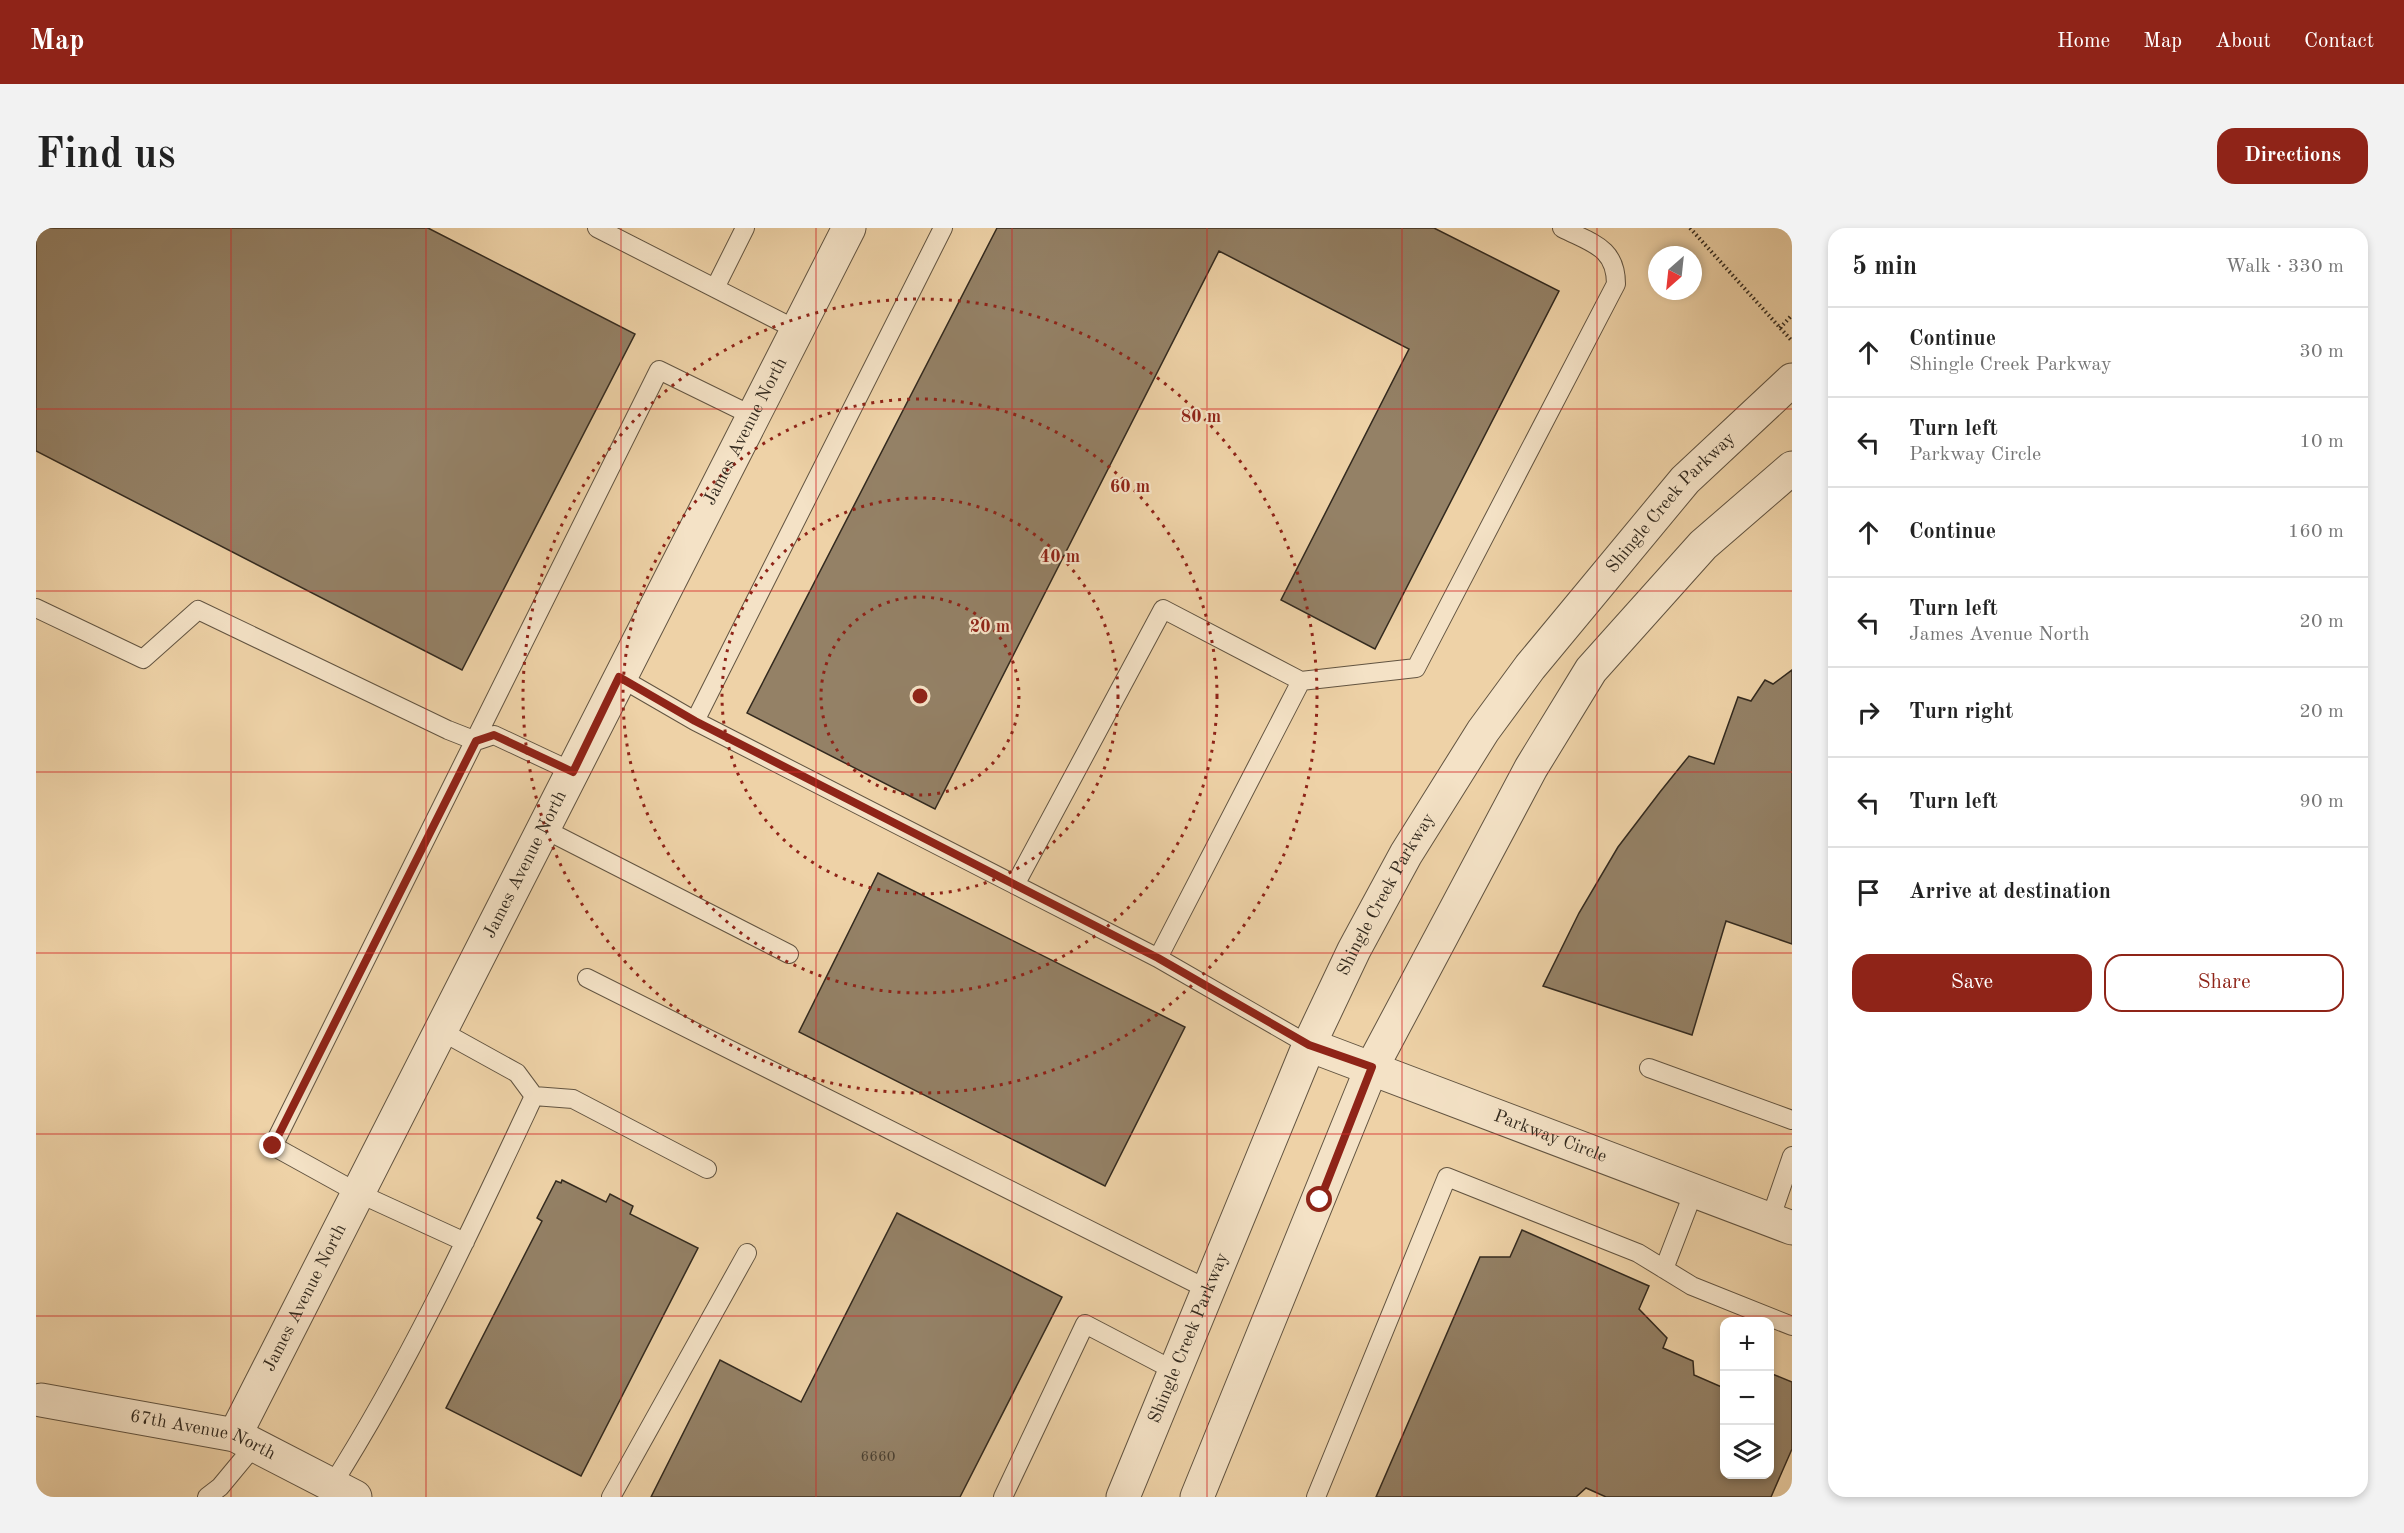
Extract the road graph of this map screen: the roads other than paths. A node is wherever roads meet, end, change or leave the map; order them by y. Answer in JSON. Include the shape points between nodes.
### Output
{"nodes":[{"id":1,"x":597,"y":228,"type":"edge"},
{"id":2,"x":746,"y":228,"type":"edge"},
{"id":3,"x":849,"y":228,"type":"edge"},
{"id":4,"x":943,"y":228,"type":"edge"},
{"id":5,"x":1562,"y":228,"type":"edge"},
{"id":6,"x":715,"y":288,"type":"junction"},
{"id":7,"x":797,"y":330,"type":"junction"},
{"id":8,"x":1792,"y":380,"type":"edge"},
{"id":9,"x":753,"y":416,"type":"junction"},
{"id":10,"x":1792,"y":468,"type":"edge"},
{"id":11,"x":36,"y":608,"type":"edge"},
{"id":12,"x":619,"y":677,"type":"junction"},
{"id":13,"x":1301,"y":681,"type":"junction"},
{"id":14,"x":695,"y":721,"type":"junction"},
{"id":15,"x":476,"y":741,"type":"junction"},
{"id":16,"x":573,"y":772,"type":"junction"},
{"id":17,"x":544,"y":828,"type":"junction"},
{"id":18,"x":1015,"y":885,"type":"junction"},
{"id":19,"x":789,"y":954,"type":"dead end"},
{"id":20,"x":1158,"y":958,"type":"junction"},
{"id":21,"x":587,"y":978,"type":"dead end"},
{"id":22,"x":441,"y":1031,"type":"junction"},
{"id":23,"x":1309,"y":1045,"type":"junction"},
{"id":24,"x":1372,"y":1067,"type":"junction"},
{"id":25,"x":1648,"y":1068,"type":"dead end"},
{"id":26,"x":534,"y":1096,"type":"junction"},
{"id":27,"x":1792,"y":1120,"type":"edge"},
{"id":28,"x":1792,"y":1156,"type":"edge"},
{"id":29,"x":707,"y":1169,"type":"dead end"},
{"id":30,"x":1694,"y":1191,"type":"junction"},
{"id":31,"x":358,"y":1193,"type":"junction"},
{"id":32,"x":1781,"y":1224,"type":"edge"},
{"id":33,"x":465,"y":1242,"type":"junction"},
{"id":34,"x":747,"y":1254,"type":"dead end"},
{"id":35,"x":1664,"y":1269,"type":"junction"},
{"id":36,"x":1209,"y":1290,"type":"junction"},
{"id":37,"x":1792,"y":1326,"type":"edge"},
{"id":38,"x":1175,"y":1371,"type":"junction"},
{"id":39,"x":38,"y":1398,"type":"edge"},
{"id":40,"x":244,"y":1441,"type":"junction"},
{"id":41,"x":343,"y":1491,"type":"edge"},
{"id":42,"x":207,"y":1497,"type":"edge"},
{"id":43,"x":611,"y":1497,"type":"edge"},
{"id":44,"x":1003,"y":1497,"type":"edge"},
{"id":45,"x":1123,"y":1497,"type":"edge"},
{"id":46,"x":1197,"y":1497,"type":"edge"},
{"id":47,"x":1316,"y":1497,"type":"edge"}],
"edges":[{"from":1,"to":6,"type":"lane"},
{"from":2,"to":6,"type":"lane"},
{"from":3,"to":7,"type":"street","name":"James Avenue North"},
{"from":4,"to":14,"type":"lane"},
{"from":5,"to":13,"type":"lane","via":[[1605,250],[1616,267],[1616,284],[1416,668]]},
{"from":6,"to":7,"type":"lane"},
{"from":7,"to":9,"type":"street","name":"James Avenue North"},
{"from":8,"to":23,"type":"street","name":"Shingle Creek Parkway","via":[[1685,480],[1530,667],[1490,722],[1406,854]]},
{"from":9,"to":12,"type":"street","name":"James Avenue North"},
{"from":9,"to":15,"type":"lane","via":[[659,370]]},
{"from":10,"to":24,"type":"street","via":[[1703,544],[1591,670],[1531,768]]},
{"from":11,"to":15,"type":"lane","via":[[143,659],[198,610]]},
{"from":12,"to":14,"type":"lane"},
{"from":12,"to":16,"type":"street","name":"James Avenue North"},
{"from":13,"to":18,"type":"lane","via":[[1163,609]]},
{"from":13,"to":20,"type":"lane"},
{"from":14,"to":18,"type":"lane"},
{"from":15,"to":16,"type":"lane","via":[[494,735]]},
{"from":15,"to":31,"type":"lane","via":[[273,1146]]},
{"from":16,"to":17,"type":"street","name":"James Avenue North"},
{"from":17,"to":19,"type":"lane"},
{"from":17,"to":22,"type":"street","name":"James Avenue North"},
{"from":18,"to":20,"type":"lane"},
{"from":20,"to":23,"type":"lane"},
{"from":21,"to":36,"type":"lane"},
{"from":22,"to":26,"type":"lane","via":[[517,1073]]},
{"from":22,"to":31,"type":"street","name":"James Avenue North"},
{"from":23,"to":24,"type":"street","name":"Parkway Circle"},
{"from":23,"to":36,"type":"street","name":"Shingle Creek Parkway"},
{"from":24,"to":30,"type":"street","name":"Parkway Circle"},
{"from":24,"to":46,"type":"street"},
{"from":25,"to":27,"type":"lane"},
{"from":26,"to":29,"type":"lane","via":[[573,1099]]},
{"from":26,"to":33,"type":"lane"},
{"from":28,"to":32,"type":"lane"},
{"from":30,"to":32,"type":"street","name":"Parkway Circle"},
{"from":30,"to":35,"type":"lane"},
{"from":31,"to":33,"type":"lane"},
{"from":31,"to":40,"type":"street","name":"James Avenue North"},
{"from":33,"to":41,"type":"lane","via":[[366,1432]]},
{"from":34,"to":43,"type":"lane"},
{"from":35,"to":37,"type":"lane","via":[[1692,1286]]},
{"from":35,"to":47,"type":"lane","via":[[1638,1253],[1447,1177]]},
{"from":36,"to":38,"type":"street","name":"Shingle Creek Parkway"},
{"from":38,"to":44,"type":"lane","via":[[1085,1324]]},
{"from":38,"to":45,"type":"street","name":"Shingle Creek Parkway"},
{"from":39,"to":40,"type":"street","name":"67th Avenue North"},
{"from":40,"to":41,"type":"street","name":"67th Avenue North"},
{"from":40,"to":42,"type":"lane","via":[[220,1487]]}]}
